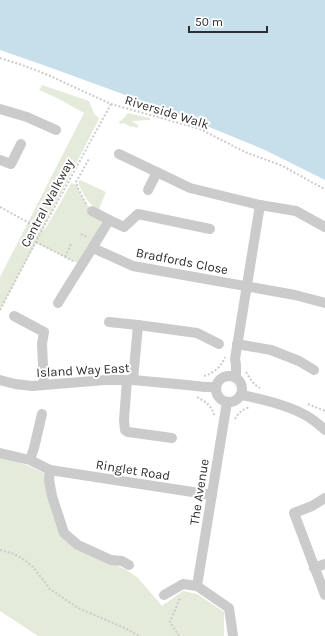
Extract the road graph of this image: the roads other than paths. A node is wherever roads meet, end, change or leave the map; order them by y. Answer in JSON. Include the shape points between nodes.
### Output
{"nodes":[{"id":1,"x":0,"y":109,"type":"edge"},
{"id":2,"x":56,"y":130,"type":"dead end"},
{"id":3,"x":22,"y":144,"type":"dead end"},
{"id":4,"x":119,"y":154,"type":"dead end"},
{"id":5,"x":0,"y":160,"type":"edge"},
{"id":6,"x":157,"y":172,"type":"junction"},
{"id":7,"x":148,"y":190,"type":"dead end"},
{"id":8,"x":260,"y":205,"type":"junction"},
{"id":9,"x":92,"y":211,"type":"road end"},
{"id":10,"x":109,"y":220,"type":"junction"},
{"id":11,"x":325,"y":227,"type":"edge"},
{"id":12,"x":210,"y":229,"type":"dead end"},
{"id":13,"x":93,"y":248,"type":"junction"},
{"id":14,"x":246,"y":287,"type":"junction"},
{"id":15,"x":58,"y":303,"type":"dead end"},
{"id":16,"x":325,"y":303,"type":"edge"},
{"id":17,"x":14,"y":316,"type":"dead end"},
{"id":18,"x":110,"y":322,"type":"dead end"},
{"id":19,"x":138,"y":325,"type":"junction"},
{"id":20,"x":219,"y":344,"type":"dead end"},
{"id":21,"x":237,"y":344,"type":"junction"},
{"id":22,"x":235,"y":359,"type":"junction"},
{"id":23,"x":314,"y":370,"type":"dead end"},
{"id":24,"x":225,"y":376,"type":"junction"},
{"id":25,"x":236,"y":378,"type":"junction"},
{"id":26,"x":0,"y":380,"type":"edge"},
{"id":27,"x":130,"y":380,"type":"junction"},
{"id":28,"x":44,"y":385,"type":"junction"},
{"id":29,"x":216,"y":387,"type":"junction"},
{"id":30,"x":242,"y":395,"type":"junction"},
{"id":31,"x":227,"y":402,"type":"junction"},
{"id":32,"x":42,"y":414,"type":"dead end"},
{"id":33,"x":325,"y":430,"type":"edge"},
{"id":34,"x":172,"y":438,"type":"dead end"},
{"id":35,"x":4,"y":454,"type":"edge"},
{"id":36,"x":30,"y":460,"type":"junction"},
{"id":37,"x":50,"y":470,"type":"junction"},
{"id":38,"x":212,"y":495,"type":"junction"},
{"id":39,"x":325,"y":498,"type":"edge"},
{"id":40,"x":325,"y":564,"type":"edge"},
{"id":41,"x":129,"y":565,"type":"dead end"},
{"id":42,"x":314,"y":568,"type":"junction"},
{"id":43,"x":197,"y":586,"type":"junction"},
{"id":44,"x":164,"y":595,"type":"dead end"},
{"id":45,"x":325,"y":595,"type":"edge"},
{"id":46,"x":233,"y":636,"type":"edge"}],
"edges":[{"from":1,"to":2,"type":"street"},
{"from":3,"to":5,"type":"street","via":[[11,164]]},
{"from":4,"to":6,"type":"street"},
{"from":6,"to":7,"type":"street"},
{"from":6,"to":8,"type":"street","via":[[190,188]]},
{"from":8,"to":11,"type":"street","via":[[296,211]]},
{"from":8,"to":14,"type":"street"},
{"from":9,"to":10,"type":"street"},
{"from":10,"to":12,"type":"street","via":[[124,227],[138,214]]},
{"from":10,"to":13,"type":"street"},
{"from":13,"to":14,"type":"street","name":"Bradfords Close","via":[[133,266]]},
{"from":13,"to":15,"type":"street"},
{"from":14,"to":16,"type":"street","name":"Bradfords Close"},
{"from":14,"to":21,"type":"street"},
{"from":17,"to":28,"type":"street","via":[[44,332]]},
{"from":18,"to":19,"type":"street"},
{"from":19,"to":20,"type":"street","via":[[197,333]]},
{"from":19,"to":27,"type":"street"},
{"from":21,"to":22,"type":"street"},
{"from":21,"to":23,"type":"street","via":[[271,350]]},
{"from":22,"to":24,"type":"street"},
{"from":22,"to":25,"type":"street"},
{"from":24,"to":25,"type":"street"},
{"from":24,"to":29,"type":"street"},
{"from":25,"to":30,"type":"street","via":[[243,387]]},
{"from":26,"to":28,"type":"street","name":"Island Way East","via":[[32,386]]},
{"from":27,"to":28,"type":"street","name":"Island Way East"},
{"from":27,"to":29,"type":"street","name":"Island Way East"},
{"from":27,"to":34,"type":"street","via":[[125,430]]},
{"from":29,"to":31,"type":"street","via":[[220,399]]},
{"from":30,"to":31,"type":"street","via":[[235,401]]},
{"from":30,"to":33,"type":"street","via":[[298,412]]},
{"from":31,"to":38,"type":"street","name":"The Avenue"},
{"from":32,"to":36,"type":"street"},
{"from":35,"to":36,"type":"street","name":"Ringlet Road"},
{"from":36,"to":37,"type":"street","name":"Ringlet Road"},
{"from":37,"to":38,"type":"street","name":"Ringlet Road"},
{"from":37,"to":41,"type":"street","via":[[52,496],[64,533],[78,545]]},
{"from":38,"to":43,"type":"street","name":"The Avenue"},
{"from":39,"to":42,"type":"street","via":[[294,513]]},
{"from":40,"to":42,"type":"street"},
{"from":42,"to":45,"type":"street"},
{"from":43,"to":44,"type":"street","via":[[183,584]]},
{"from":43,"to":46,"type":"street","via":[[229,608]]}]}
